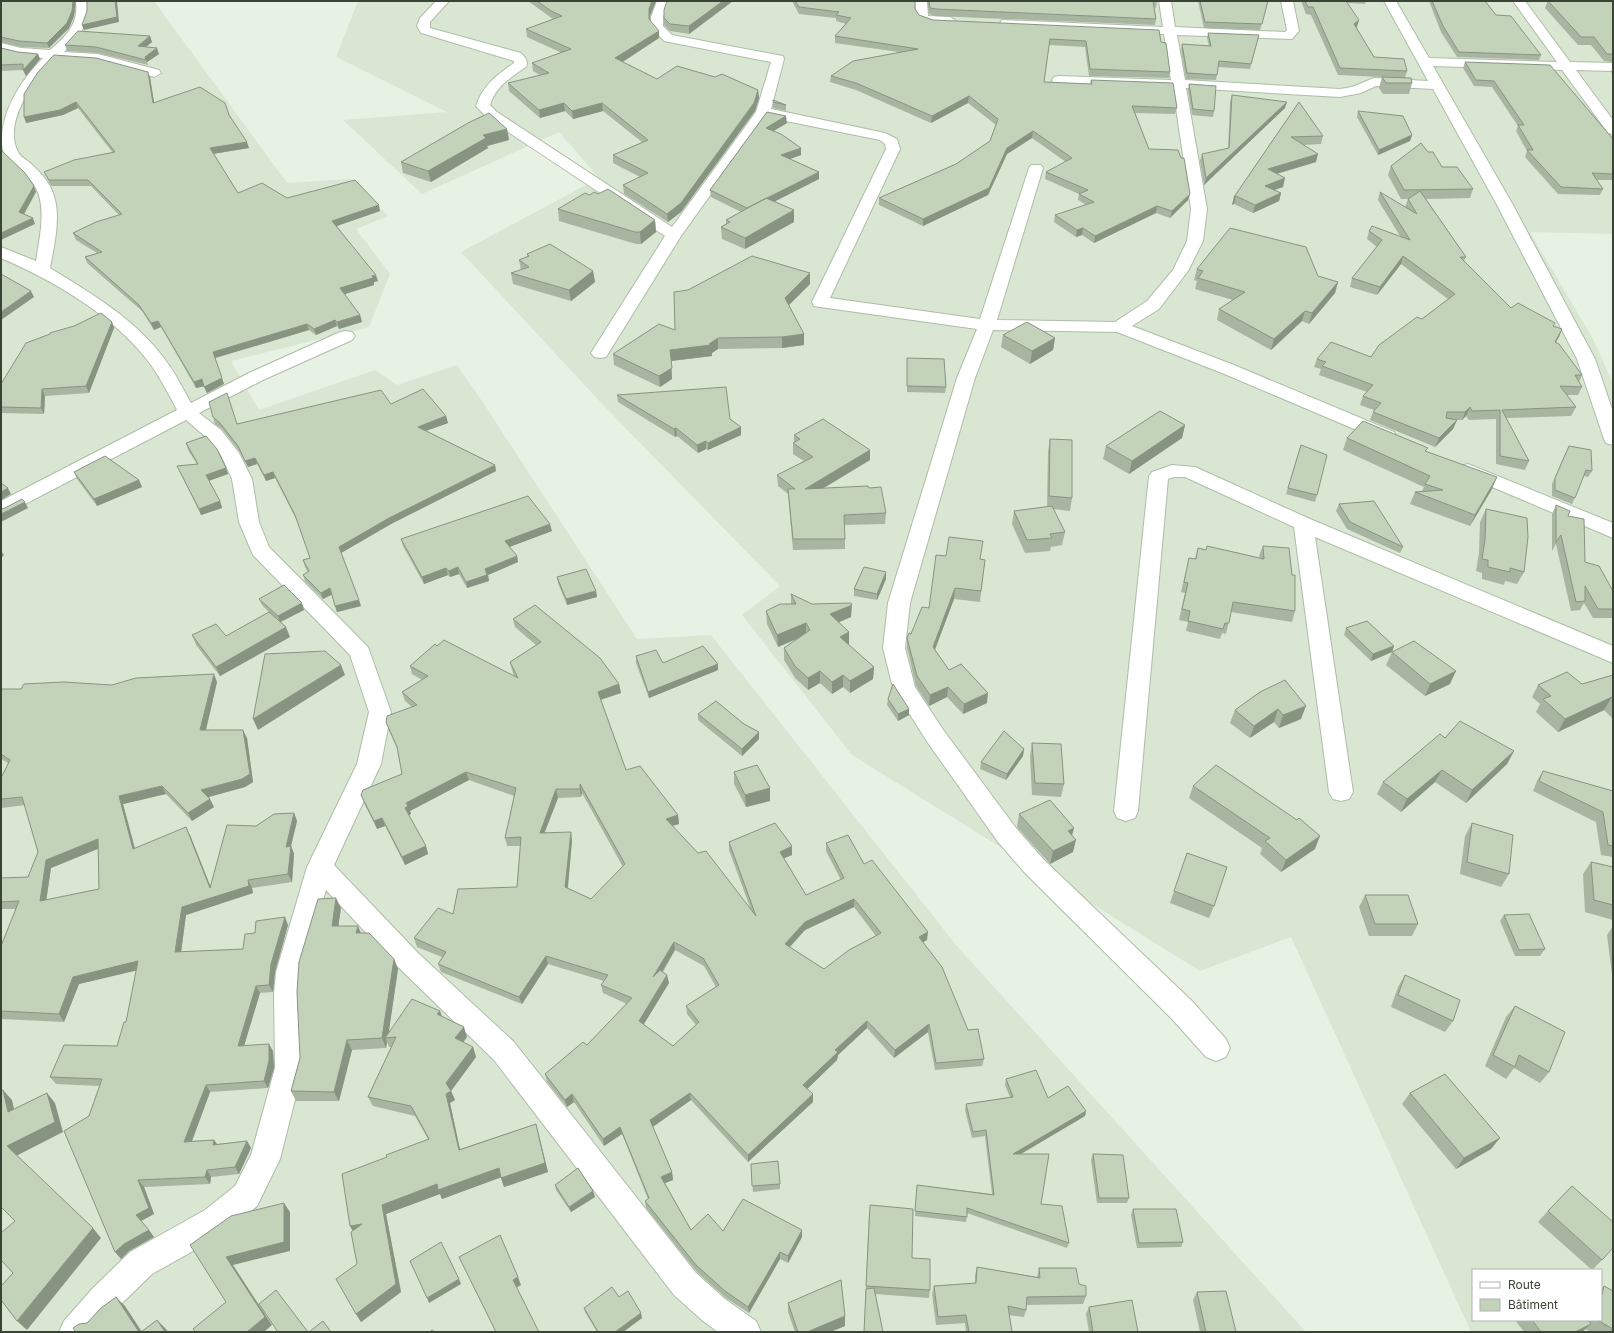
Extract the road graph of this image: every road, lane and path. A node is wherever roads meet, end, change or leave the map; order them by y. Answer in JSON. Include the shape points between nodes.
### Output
{"nodes":[{"id":1,"x":82,"y":1,"type":"edge"},
{"id":2,"x":443,"y":1,"type":"edge"},
{"id":3,"x":663,"y":1,"type":"edge"},
{"id":4,"x":920,"y":1,"type":"edge"},
{"id":5,"x":1165,"y":1,"type":"edge"},
{"id":6,"x":1287,"y":1,"type":"edge"},
{"id":7,"x":1390,"y":1,"type":"edge"},
{"id":8,"x":1519,"y":1,"type":"edge"},
{"id":9,"x":960,"y":22,"type":"edge"},
{"id":10,"x":994,"y":23,"type":"edge"},
{"id":11,"x":1170,"y":30,"type":"junction"},
{"id":12,"x":1,"y":48,"type":"edge"},
{"id":13,"x":52,"y":54,"type":"junction"},
{"id":14,"x":1425,"y":62,"type":"junction"},
{"id":15,"x":1566,"y":66,"type":"junction"},
{"id":16,"x":1613,"y":67,"type":"edge"},
{"id":17,"x":154,"y":73,"type":"dead end"},
{"id":18,"x":1059,"y":80,"type":"dead end"},
{"id":19,"x":1179,"y":84,"type":"junction"},
{"id":20,"x":1437,"y":85,"type":"junction"},
{"id":21,"x":763,"y":112,"type":"junction"},
{"id":22,"x":1613,"y":130,"type":"edge"},
{"id":23,"x":6,"y":156,"type":"edge"},
{"id":24,"x":1036,"y":168,"type":"dead end"},
{"id":25,"x":674,"y":235,"type":"junction"},
{"id":26,"x":1,"y":252,"type":"edge"},
{"id":27,"x":42,"y":270,"type":"junction"},
{"id":28,"x":987,"y":325,"type":"junction"},
{"id":29,"x":1119,"y":327,"type":"junction"},
{"id":30,"x":346,"y":336,"type":"dead end"},
{"id":31,"x":600,"y":353,"type":"dead end"},
{"id":32,"x":188,"y":413,"type":"junction"},
{"id":33,"x":1613,"y":439,"type":"edge"},
{"id":34,"x":1402,"y":442,"type":"edge"},
{"id":35,"x":1453,"y":464,"type":"edge"},
{"id":36,"x":1,"y":509,"type":"edge"},
{"id":37,"x":1303,"y":524,"type":"junction"},
{"id":38,"x":1613,"y":531,"type":"edge"},
{"id":39,"x":1613,"y":655,"type":"edge"},
{"id":40,"x":1341,"y":792,"type":"dead end"},
{"id":41,"x":1126,"y":811,"type":"dead end"},
{"id":42,"x":320,"y":867,"type":"junction"},
{"id":43,"x":1216,"y":1048,"type":"dead end"},
{"id":44,"x":75,"y":1332,"type":"edge"},
{"id":45,"x":745,"y":1332,"type":"edge"}],
"edges":[{"from":1,"to":13,"type":"street","via":[[83,18],[78,28]]},
{"from":2,"to":25,"type":"street","via":[[424,21],[422,26],[425,30],[520,59],[521,64],[502,78],[485,98],[483,106],[492,115]]},
{"from":3,"to":21,"type":"street","via":[[657,17],[657,27],[668,38],[778,58]]},
{"from":4,"to":9,"type":"street","via":[[924,19]]},
{"from":5,"to":11,"type":"street"},
{"from":6,"to":11,"type":"street","via":[[1293,31],[1288,36]]},
{"from":7,"to":14,"type":"street"},
{"from":8,"to":15,"type":"street"},
{"from":10,"to":11,"type":"street"},
{"from":11,"to":19,"type":"street"},
{"from":12,"to":13,"type":"street"},
{"from":13,"to":17,"type":"street","via":[[98,58]]},
{"from":13,"to":23,"type":"street","via":[[18,96],[7,132]]},
{"from":14,"to":15,"type":"street"},
{"from":14,"to":20,"type":"street"},
{"from":15,"to":16,"type":"street"},
{"from":15,"to":22,"type":"street"},
{"from":18,"to":19,"type":"street"},
{"from":19,"to":20,"type":"street","via":[[1340,93],[1356,90],[1374,82]]},
{"from":19,"to":29,"type":"street","via":[[1199,209],[1195,241],[1180,271],[1153,305]]},
{"from":20,"to":33,"type":"street","via":[[1505,205],[1586,359]]},
{"from":21,"to":25,"type":"street"},
{"from":21,"to":28,"type":"street","via":[[885,137],[892,142],[893,149],[820,302]]},
{"from":23,"to":27,"type":"street","via":[[35,176],[42,185],[50,216]]},
{"from":24,"to":28,"type":"street"},
{"from":25,"to":31,"type":"street"},
{"from":26,"to":27,"type":"street"},
{"from":27,"to":32,"type":"street","via":[[99,306],[131,332],[159,363]]},
{"from":28,"to":29,"type":"street"},
{"from":28,"to":43,"type":"street","via":[[966,378],[898,603],[894,648],[904,688],[1007,836],[1034,866],[1182,1010]]},
{"from":29,"to":34,"type":"street","via":[[1228,369]]},
{"from":30,"to":32,"type":"street","via":[[257,376]]},
{"from":32,"to":36,"type":"street"},
{"from":32,"to":42,"type":"street","via":[[214,434],[230,453],[242,480],[249,522],[260,550],[360,652],[380,712],[368,764]]},
{"from":35,"to":38,"type":"street"},
{"from":37,"to":39,"type":"street"},
{"from":37,"to":40,"type":"street"},
{"from":37,"to":41,"type":"street","via":[[1188,471],[1172,471],[1159,476]]},
{"from":42,"to":44,"type":"street","via":[[290,972],[287,994],[288,1068],[266,1159],[246,1196],[216,1221],[141,1263]]},
{"from":42,"to":45,"type":"street","via":[[409,961],[504,1051],[685,1284],[714,1310]]}]}
